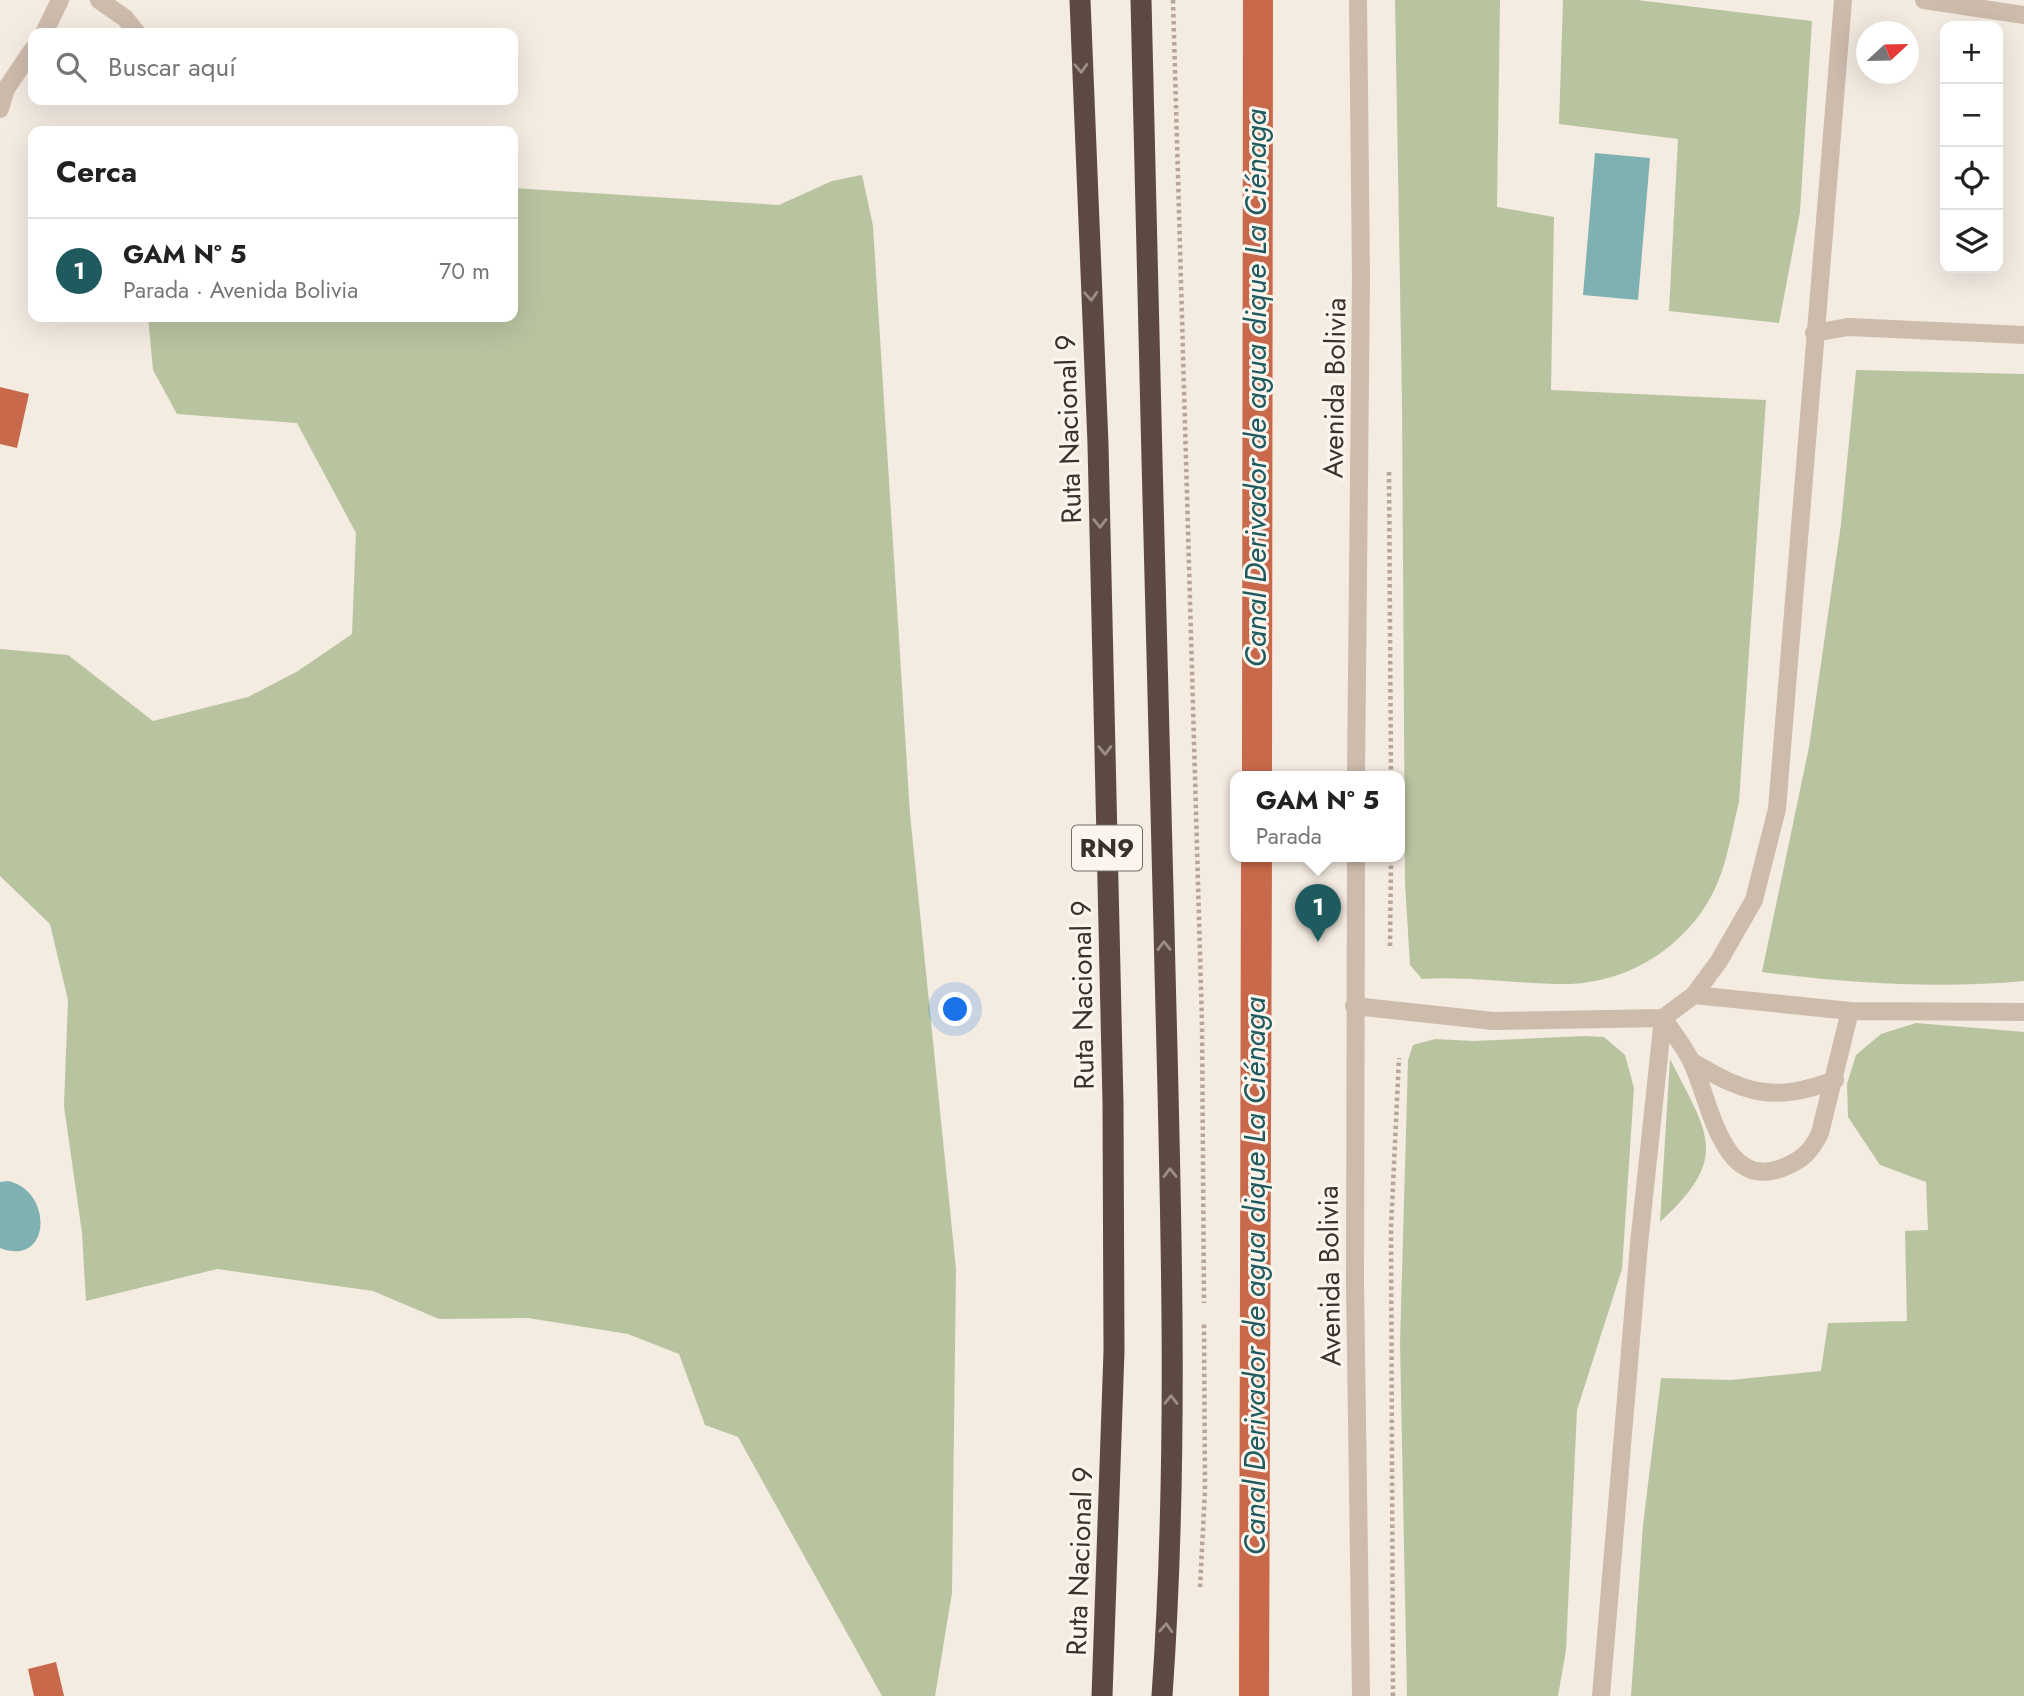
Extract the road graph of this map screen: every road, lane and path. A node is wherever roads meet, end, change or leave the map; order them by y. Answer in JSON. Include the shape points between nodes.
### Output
{"nodes":[{"id":1,"x":60,"y":0,"type":"edge"},
{"id":2,"x":99,"y":0,"type":"edge"},
{"id":3,"x":1080,"y":0,"type":"edge"},
{"id":4,"x":1141,"y":0,"type":"edge"},
{"id":5,"x":1358,"y":0,"type":"edge"},
{"id":6,"x":1843,"y":0,"type":"edge"},
{"id":7,"x":1924,"y":0,"type":"edge"},
{"id":8,"x":2024,"y":15,"type":"edge"},
{"id":9,"x":46,"y":28,"type":"edge"},
{"id":10,"x":132,"y":28,"type":"edge"},
{"id":11,"x":28,"y":56,"type":"edge"},
{"id":12,"x":0,"y":109,"type":"edge"},
{"id":13,"x":1814,"y":333,"type":"junction"},
{"id":14,"x":2024,"y":335,"type":"edge"},
{"id":15,"x":1356,"y":771,"type":"edge"},
{"id":16,"x":1356,"y":862,"type":"edge"},
{"id":17,"x":1391,"y":862,"type":"edge"},
{"id":18,"x":1390,"y":946,"type":"dead end"},
{"id":19,"x":1694,"y":995,"type":"junction"},
{"id":20,"x":1354,"y":1006,"type":"junction"},
{"id":21,"x":1850,"y":1012,"type":"junction"},
{"id":22,"x":2024,"y":1012,"type":"edge"},
{"id":23,"x":1663,"y":1018,"type":"junction"},
{"id":24,"x":1399,"y":1058,"type":"dead end"},
{"id":25,"x":1691,"y":1061,"type":"junction"},
{"id":26,"x":1835,"y":1080,"type":"junction"},
{"id":27,"x":1102,"y":1696,"type":"edge"},
{"id":28,"x":1162,"y":1696,"type":"edge"},
{"id":29,"x":1361,"y":1696,"type":"edge"},
{"id":30,"x":1393,"y":1696,"type":"edge"},
{"id":31,"x":1601,"y":1696,"type":"edge"}],
"edges":[{"from":1,"to":9,"type":"street"},
{"from":2,"to":10,"type":"street"},
{"from":3,"to":27,"type":"highway","name":"Ruta Nacional 9","number":"RN9","one_way":true,"via":[[1098,444],[1113,1103],[1114,1351]]},
{"from":28,"to":4,"type":"highway","number":"RN9","one_way":true,"via":[[1171,1402],[1170,1164]]},
{"from":5,"to":15,"type":"street","name":"Avenida Bolivia","via":[[1361,277]]},
{"from":6,"to":13,"type":"street"},
{"from":7,"to":8,"type":"street"},
{"from":11,"to":12,"type":"street","via":[[6,89]]},
{"from":13,"to":14,"type":"street","via":[[1848,327]]},
{"from":13,"to":19,"type":"street","via":[[1777,809],[1754,900]]},
{"from":16,"to":20,"type":"street","name":"Avenida Bolivia"},
{"from":17,"to":18,"type":"path"},
{"from":19,"to":21,"type":"street"},
{"from":19,"to":23,"type":"street"},
{"from":20,"to":23,"type":"street","via":[[1493,1021]]},
{"from":20,"to":29,"type":"street","name":"Avenida Bolivia"},
{"from":21,"to":22,"type":"street"},
{"from":21,"to":26,"type":"street"},
{"from":23,"to":25,"type":"street"},
{"from":23,"to":31,"type":"street"},
{"from":24,"to":30,"type":"path","via":[[1391,1228]]},
{"from":25,"to":26,"type":"street","via":[[1734,1086],[1767,1095],[1806,1091]]},
{"from":25,"to":26,"type":"street","via":[[1732,1158],[1755,1170],[1775,1170],[1798,1162],[1813,1148]]}]}
